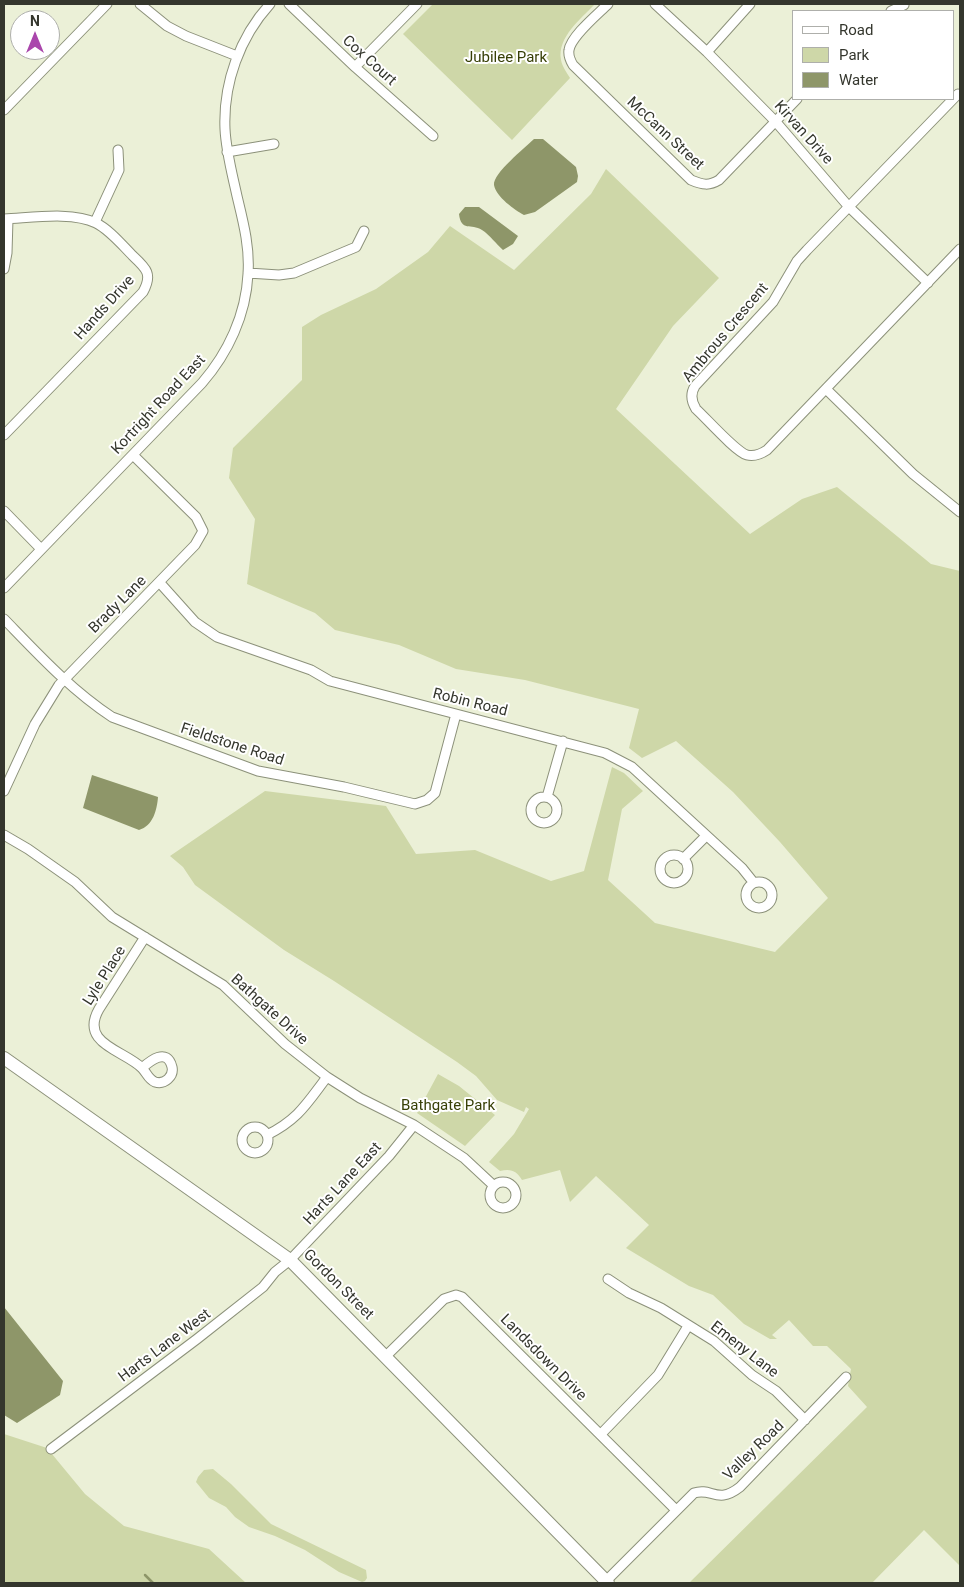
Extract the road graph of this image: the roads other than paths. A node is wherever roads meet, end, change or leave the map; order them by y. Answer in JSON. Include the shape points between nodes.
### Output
{"nodes":[{"id":1,"x":107,"y":4,"type":"edge"},
{"id":2,"x":140,"y":4,"type":"edge"},
{"id":3,"x":270,"y":4,"type":"edge"},
{"id":4,"x":288,"y":4,"type":"edge"},
{"id":5,"x":417,"y":4,"type":"edge"},
{"id":6,"x":608,"y":4,"type":"edge"},
{"id":7,"x":655,"y":4,"type":"edge"},
{"id":8,"x":750,"y":4,"type":"edge"},
{"id":9,"x":707,"y":52,"type":"junction"},
{"id":10,"x":236,"y":56,"type":"junction"},
{"id":11,"x":355,"y":67,"type":"junction"},
{"id":12,"x":796,"y":100,"type":"edge"},
{"id":13,"x":950,"y":100,"type":"edge"},
{"id":14,"x":4,"y":110,"type":"edge"},
{"id":15,"x":776,"y":122,"type":"junction"},
{"id":16,"x":433,"y":136,"type":"dead end"},
{"id":17,"x":274,"y":144,"type":"dead end"},
{"id":18,"x":118,"y":150,"type":"dead end"},
{"id":19,"x":227,"y":152,"type":"junction"},
{"id":20,"x":849,"y":207,"type":"junction"},
{"id":21,"x":6,"y":219,"type":"edge"},
{"id":22,"x":95,"y":222,"type":"junction"},
{"id":23,"x":364,"y":231,"type":"dead end"},
{"id":24,"x":960,"y":249,"type":"edge"},
{"id":25,"x":4,"y":269,"type":"edge"},
{"id":26,"x":248,"y":273,"type":"junction"},
{"id":27,"x":928,"y":283,"type":"junction"},
{"id":28,"x":826,"y":389,"type":"junction"},
{"id":29,"x":4,"y":435,"type":"edge"},
{"id":30,"x":133,"y":455,"type":"junction"},
{"id":31,"x":4,"y":511,"type":"edge"},
{"id":32,"x":960,"y":512,"type":"edge"},
{"id":33,"x":41,"y":549,"type":"junction"},
{"id":34,"x":160,"y":583,"type":"junction"},
{"id":35,"x":4,"y":588,"type":"edge"},
{"id":36,"x":4,"y":620,"type":"edge"},
{"id":37,"x":64,"y":680,"type":"junction"},
{"id":38,"x":456,"y":714,"type":"junction"},
{"id":39,"x":563,"y":741,"type":"junction"},
{"id":40,"x":4,"y":791,"type":"edge"},
{"id":41,"x":547,"y":797,"type":"dead end"},
{"id":42,"x":4,"y":835,"type":"edge"},
{"id":43,"x":706,"y":836,"type":"junction"},
{"id":44,"x":683,"y":859,"type":"dead end"},
{"id":45,"x":754,"y":883,"type":"dead end"},
{"id":46,"x":145,"y":937,"type":"junction"},
{"id":47,"x":4,"y":1058,"type":"edge"},
{"id":48,"x":142,"y":1068,"type":"dead end"},
{"id":49,"x":327,"y":1076,"type":"junction"},
{"id":50,"x":414,"y":1125,"type":"junction"},
{"id":51,"x":267,"y":1135,"type":"dead end"},
{"id":52,"x":493,"y":1185,"type":"dead end"},
{"id":53,"x":290,"y":1260,"type":"junction"},
{"id":54,"x":608,"y":1279,"type":"dead end"},
{"id":55,"x":688,"y":1326,"type":"junction"},
{"id":56,"x":386,"y":1356,"type":"junction"},
{"id":57,"x":846,"y":1377,"type":"dead end"},
{"id":58,"x":805,"y":1420,"type":"junction"},
{"id":59,"x":601,"y":1434,"type":"junction"},
{"id":60,"x":51,"y":1449,"type":"dead end"},
{"id":61,"x":676,"y":1510,"type":"junction"},
{"id":62,"x":607,"y":1582,"type":"edge"}],
"edges":[{"from":1,"to":14,"type":"street"},
{"from":2,"to":10,"type":"street","via":[[167,26]]},
{"from":3,"to":10,"type":"street","name":"Kortright Road East"},
{"from":4,"to":11,"type":"street","name":"Cox Court"},
{"from":5,"to":11,"type":"street"},
{"from":6,"to":15,"type":"street","name":"McCann Street","via":[[574,39],[569,58],[691,180],[701,185],[720,180]]},
{"from":7,"to":9,"type":"street","name":"Kirvan Drive"},
{"from":8,"to":9,"type":"street"},
{"from":9,"to":15,"type":"street","name":"Kirvan Drive"},
{"from":10,"to":19,"type":"street","name":"Kortright Road East","via":[[225,110]]},
{"from":11,"to":16,"type":"street","name":"Cox Court"},
{"from":12,"to":15,"type":"street","name":"McCann Street"},
{"from":13,"to":20,"type":"street","name":"Ambrous Crescent"},
{"from":15,"to":20,"type":"street","name":"Kirvan Drive"},
{"from":17,"to":19,"type":"street"},
{"from":18,"to":22,"type":"street","via":[[119,170]]},
{"from":19,"to":26,"type":"street","name":"Kortright Road East","via":[[246,236]]},
{"from":20,"to":27,"type":"street","name":"Kirvan Drive"},
{"from":20,"to":28,"type":"street","name":"Ambrous Crescent","via":[[806,250],[765,312],[695,386],[692,399],[696,409],[740,451],[756,455],[767,450]]},
{"from":21,"to":22,"type":"street","name":"Hands Drive","via":[[68,217]]},
{"from":21,"to":25,"type":"street"},
{"from":22,"to":29,"type":"street","name":"Hands Drive","via":[[144,267],[148,274],[146,285],[143,292]]},
{"from":23,"to":26,"type":"street","via":[[356,247],[294,273]]},
{"from":24,"to":27,"type":"street","name":"Ambrous Crescent"},
{"from":26,"to":30,"type":"street","name":"Kortright Road East","via":[[240,318],[216,366]]},
{"from":27,"to":28,"type":"street","name":"Ambrous Crescent"},
{"from":28,"to":32,"type":"street","via":[[913,474]]},
{"from":30,"to":33,"type":"street","name":"Kortright Road East"},
{"from":30,"to":34,"type":"street","name":"Brady Lane","via":[[196,517],[203,532]]},
{"from":31,"to":33,"type":"street"},
{"from":33,"to":35,"type":"street","name":"Kortright Road East"},
{"from":34,"to":37,"type":"street","name":"Brady Lane"},
{"from":34,"to":38,"type":"street","name":"Robin Road","via":[[195,622],[217,637],[330,680]]},
{"from":36,"to":37,"type":"street","name":"Fieldstone Road"},
{"from":37,"to":38,"type":"street","name":"Fieldstone Road","via":[[112,717],[258,772],[344,786],[415,804],[435,793]]},
{"from":37,"to":40,"type":"street","name":"Brady Lane","via":[[35,724]]},
{"from":38,"to":39,"type":"street","name":"Robin Road"},
{"from":39,"to":41,"type":"street"},
{"from":39,"to":43,"type":"street","name":"Robin Road","via":[[605,753],[632,767]]},
{"from":42,"to":46,"type":"street","name":"Bathgate Drive","via":[[75,882],[112,917]]},
{"from":43,"to":44,"type":"street"},
{"from":43,"to":45,"type":"street","name":"Robin Road"},
{"from":46,"to":48,"type":"street","name":"Lyle Place","via":[[94,1020],[102,1042]]},
{"from":46,"to":49,"type":"street","name":"Bathgate Drive","via":[[223,986],[285,1044]]},
{"from":47,"to":53,"type":"main road","name":"Gordon Street"},
{"from":49,"to":50,"type":"street","name":"Bathgate Drive","via":[[360,1098]]},
{"from":49,"to":51,"type":"street","via":[[293,1119]]},
{"from":50,"to":52,"type":"street","name":"Bathgate Drive","via":[[464,1158]]},
{"from":50,"to":53,"type":"street","name":"Harts Lane East","via":[[389,1156]]},
{"from":53,"to":56,"type":"main road","name":"Gordon Street"},
{"from":53,"to":60,"type":"street","name":"Harts Lane West","via":[[197,1339]]},
{"from":54,"to":55,"type":"street","name":"Emeny Lane"},
{"from":55,"to":58,"type":"street","name":"Emeny Lane","via":[[725,1349]]},
{"from":55,"to":59,"type":"street","via":[[658,1376]]},
{"from":56,"to":59,"type":"street","name":"Landsdown Drive","via":[[444,1299],[456,1294],[466,1300]]},
{"from":56,"to":62,"type":"main road","name":"Gordon Street"},
{"from":57,"to":58,"type":"street","name":"Valley Road"},
{"from":58,"to":61,"type":"street","name":"Valley Road","via":[[733,1493],[716,1496],[699,1491]]},
{"from":59,"to":61,"type":"street","name":"Landsdown Drive"},
{"from":61,"to":62,"type":"street","name":"Valley Road"}]}
